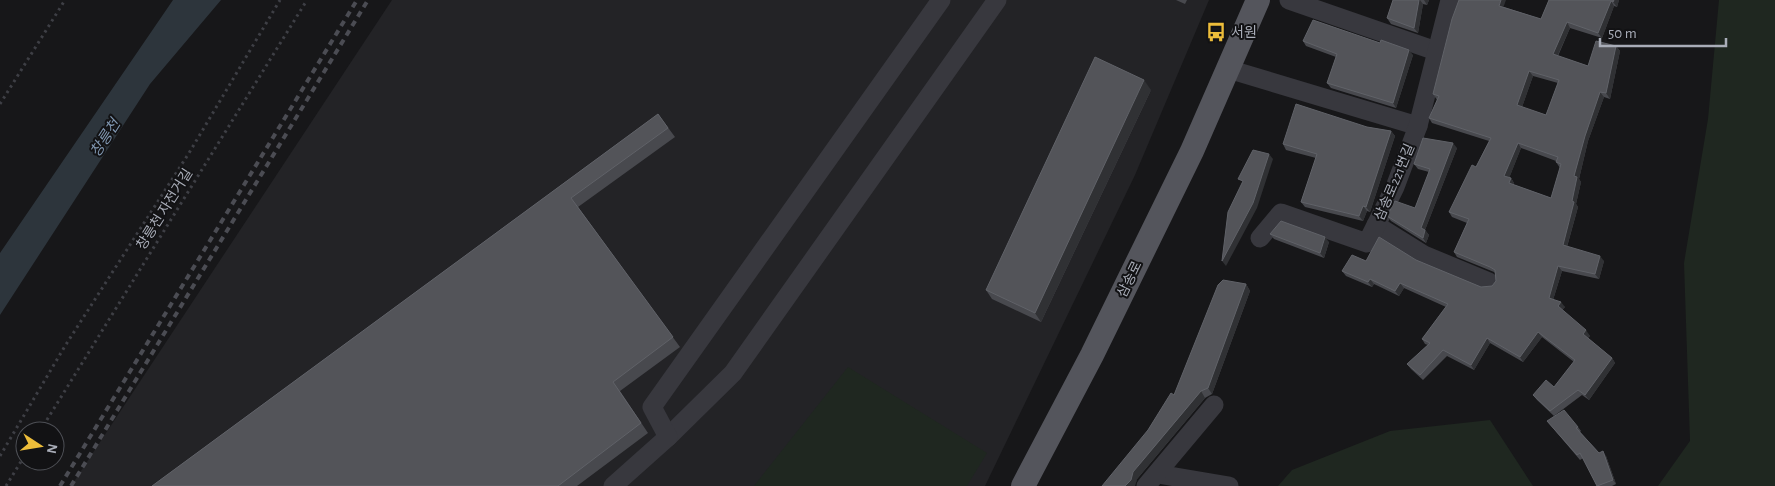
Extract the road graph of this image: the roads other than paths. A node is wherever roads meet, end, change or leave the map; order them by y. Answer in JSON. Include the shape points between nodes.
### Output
{"nodes":[{"id":1,"x":941,"y":0,"type":"edge"},
{"id":2,"x":997,"y":0,"type":"edge"},
{"id":3,"x":1258,"y":0,"type":"edge"},
{"id":4,"x":1289,"y":0,"type":"edge"},
{"id":5,"x":1450,"y":0,"type":"edge"},
{"id":6,"x":1436,"y":51,"type":"junction"},
{"id":7,"x":1228,"y":69,"type":"junction"},
{"id":8,"x":1418,"y":126,"type":"junction"},
{"id":9,"x":1376,"y":225,"type":"junction"},
{"id":10,"x":1260,"y":238,"type":"dead end"},
{"id":11,"x":1489,"y":282,"type":"dead end"},
{"id":12,"x":1214,"y":405,"type":"dead end"},
{"id":13,"x":668,"y":437,"type":"junction"},
{"id":14,"x":1152,"y":480,"type":"edge"},
{"id":15,"x":613,"y":486,"type":"edge"},
{"id":16,"x":1023,"y":486,"type":"edge"},
{"id":17,"x":1229,"y":486,"type":"edge"}],
"edges":[{"from":1,"to":13,"type":"street","via":[[652,407]]},
{"from":2,"to":13,"type":"street","via":[[733,373]]},
{"from":3,"to":7,"type":"main road","name":"삼송로"},
{"from":4,"to":6,"type":"street"},
{"from":5,"to":6,"type":"street","name":"삼송로221번길"},
{"from":6,"to":8,"type":"street","name":"삼송로221번길"},
{"from":7,"to":8,"type":"street"},
{"from":7,"to":16,"type":"main road","name":"삼송로","via":[[1192,151],[1092,355]]},
{"from":8,"to":9,"type":"street","name":"삼송로221번길"},
{"from":9,"to":10,"type":"street","name":"삼송로221번길","via":[[1367,243],[1281,213]]},
{"from":9,"to":11,"type":"street","via":[[1424,254]]},
{"from":12,"to":14,"type":"street"},
{"from":13,"to":15,"type":"street"},
{"from":14,"to":17,"type":"street"}]}
